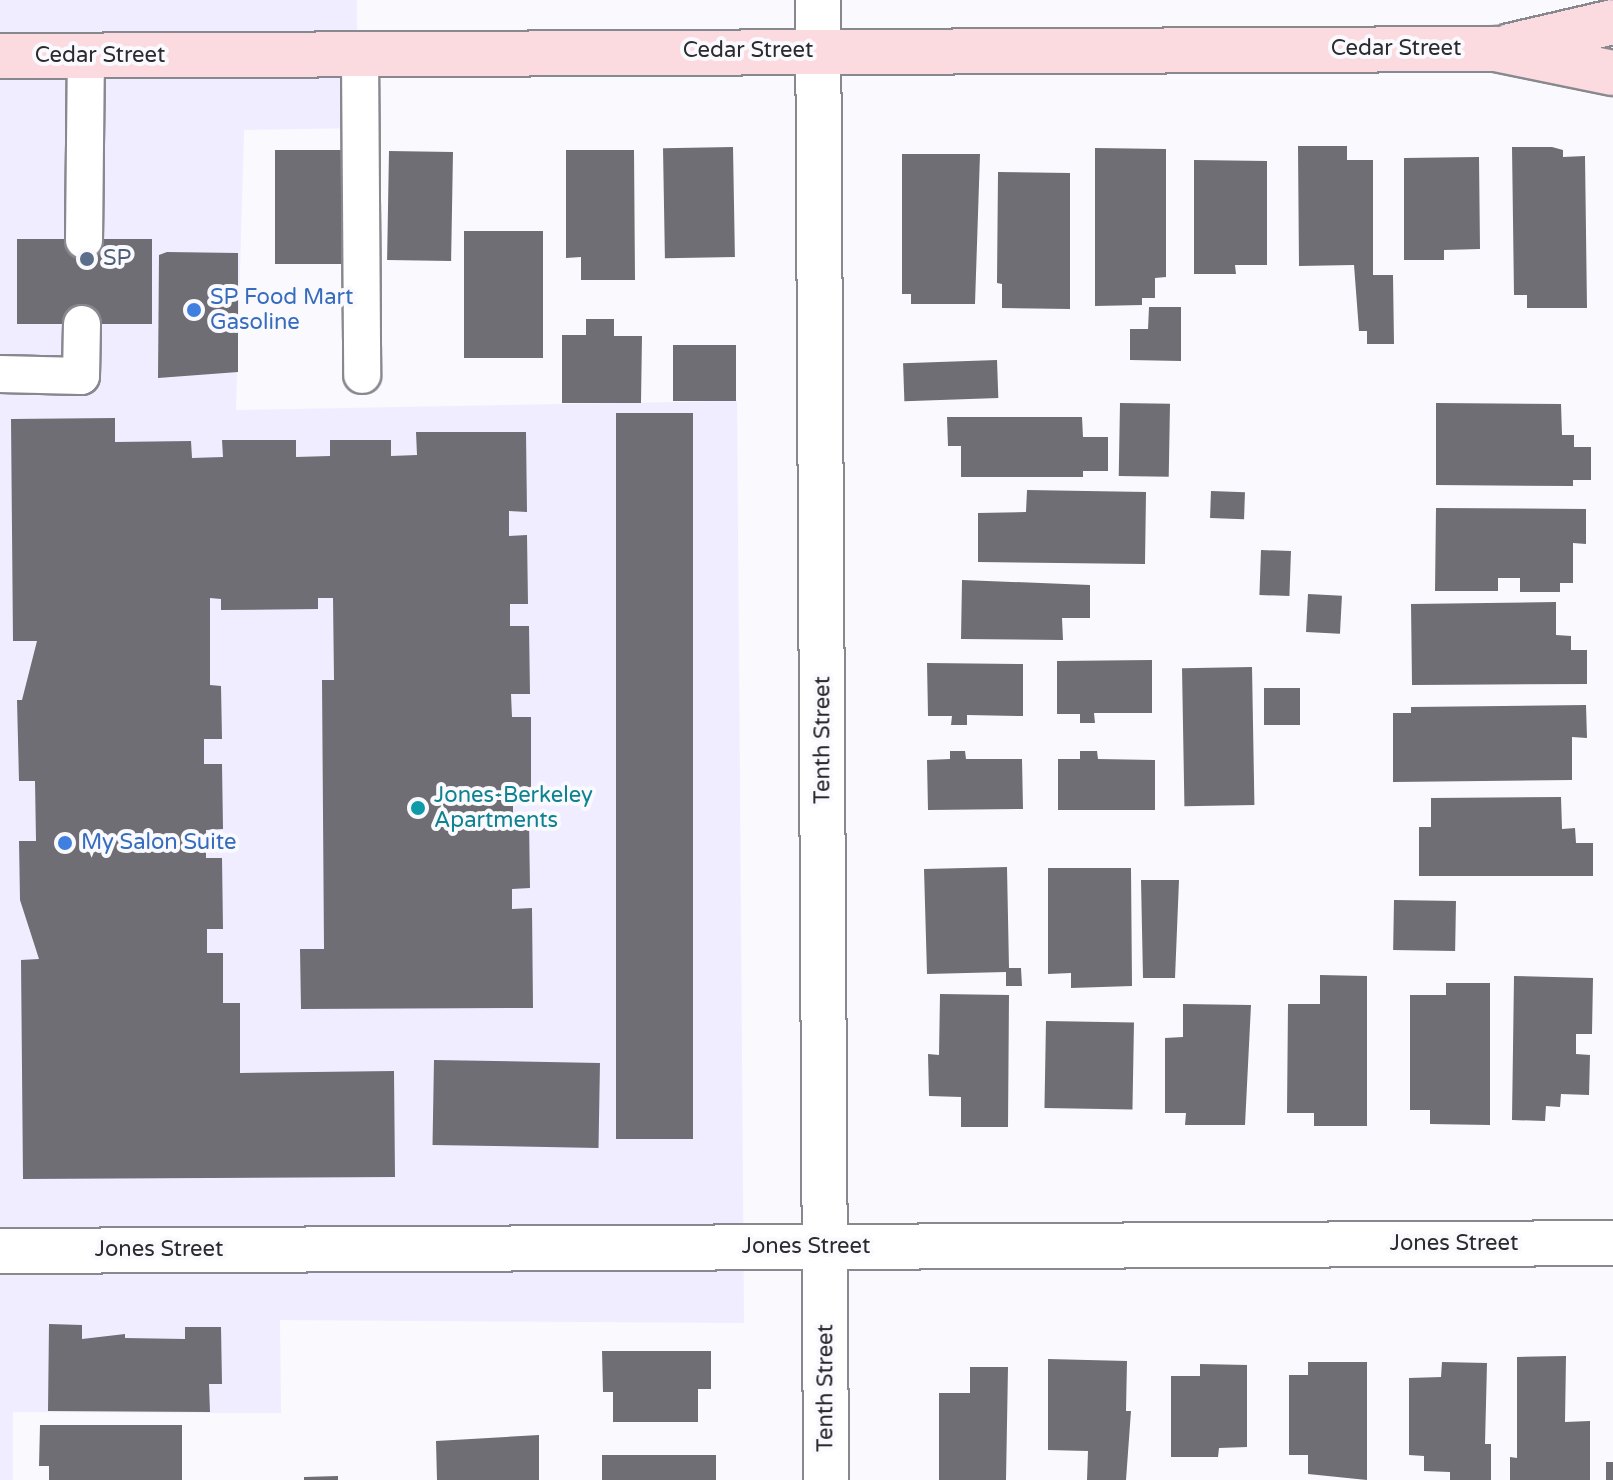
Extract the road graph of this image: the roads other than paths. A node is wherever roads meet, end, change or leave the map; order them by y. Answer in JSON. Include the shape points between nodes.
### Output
{"nodes":[{"id":1,"x":818,"y":0,"type":"edge"},
{"id":2,"x":1613,"y":22,"type":"edge"},
{"id":3,"x":1496,"y":49,"type":"junction"},
{"id":4,"x":819,"y":51,"type":"junction"},
{"id":5,"x":86,"y":55,"type":"junction"},
{"id":6,"x":360,"y":55,"type":"junction"},
{"id":7,"x":0,"y":56,"type":"edge"},
{"id":8,"x":1613,"y":73,"type":"edge"},
{"id":9,"x":84,"y":240,"type":"dead end"},
{"id":10,"x":82,"y":324,"type":"dead end"},
{"id":11,"x":0,"y":374,"type":"edge"},
{"id":12,"x":362,"y":375,"type":"dead end"},
{"id":13,"x":1613,"y":1243,"type":"edge"},
{"id":14,"x":825,"y":1247,"type":"junction"},
{"id":15,"x":0,"y":1251,"type":"edge"},
{"id":16,"x":826,"y":1480,"type":"edge"}],
"edges":[{"from":1,"to":4,"type":"street","name":"Tenth Street"},
{"from":2,"to":3,"type":"street","name":"Cedar Street"},
{"from":3,"to":4,"type":"street","name":"Cedar Street"},
{"from":3,"to":8,"type":"street","name":"Cedar Street"},
{"from":4,"to":6,"type":"street","name":"Cedar Street"},
{"from":4,"to":14,"type":"street","name":"Tenth Street"},
{"from":5,"to":6,"type":"street","name":"Cedar Street"},
{"from":5,"to":7,"type":"street","name":"Cedar Street"},
{"from":5,"to":9,"type":"lane"},
{"from":6,"to":12,"type":"lane"},
{"from":10,"to":11,"type":"lane","via":[[81,376]]},
{"from":13,"to":14,"type":"street","name":"Jones Street"},
{"from":14,"to":15,"type":"street","name":"Jones Street"},
{"from":14,"to":16,"type":"street","name":"Tenth Street"}]}
